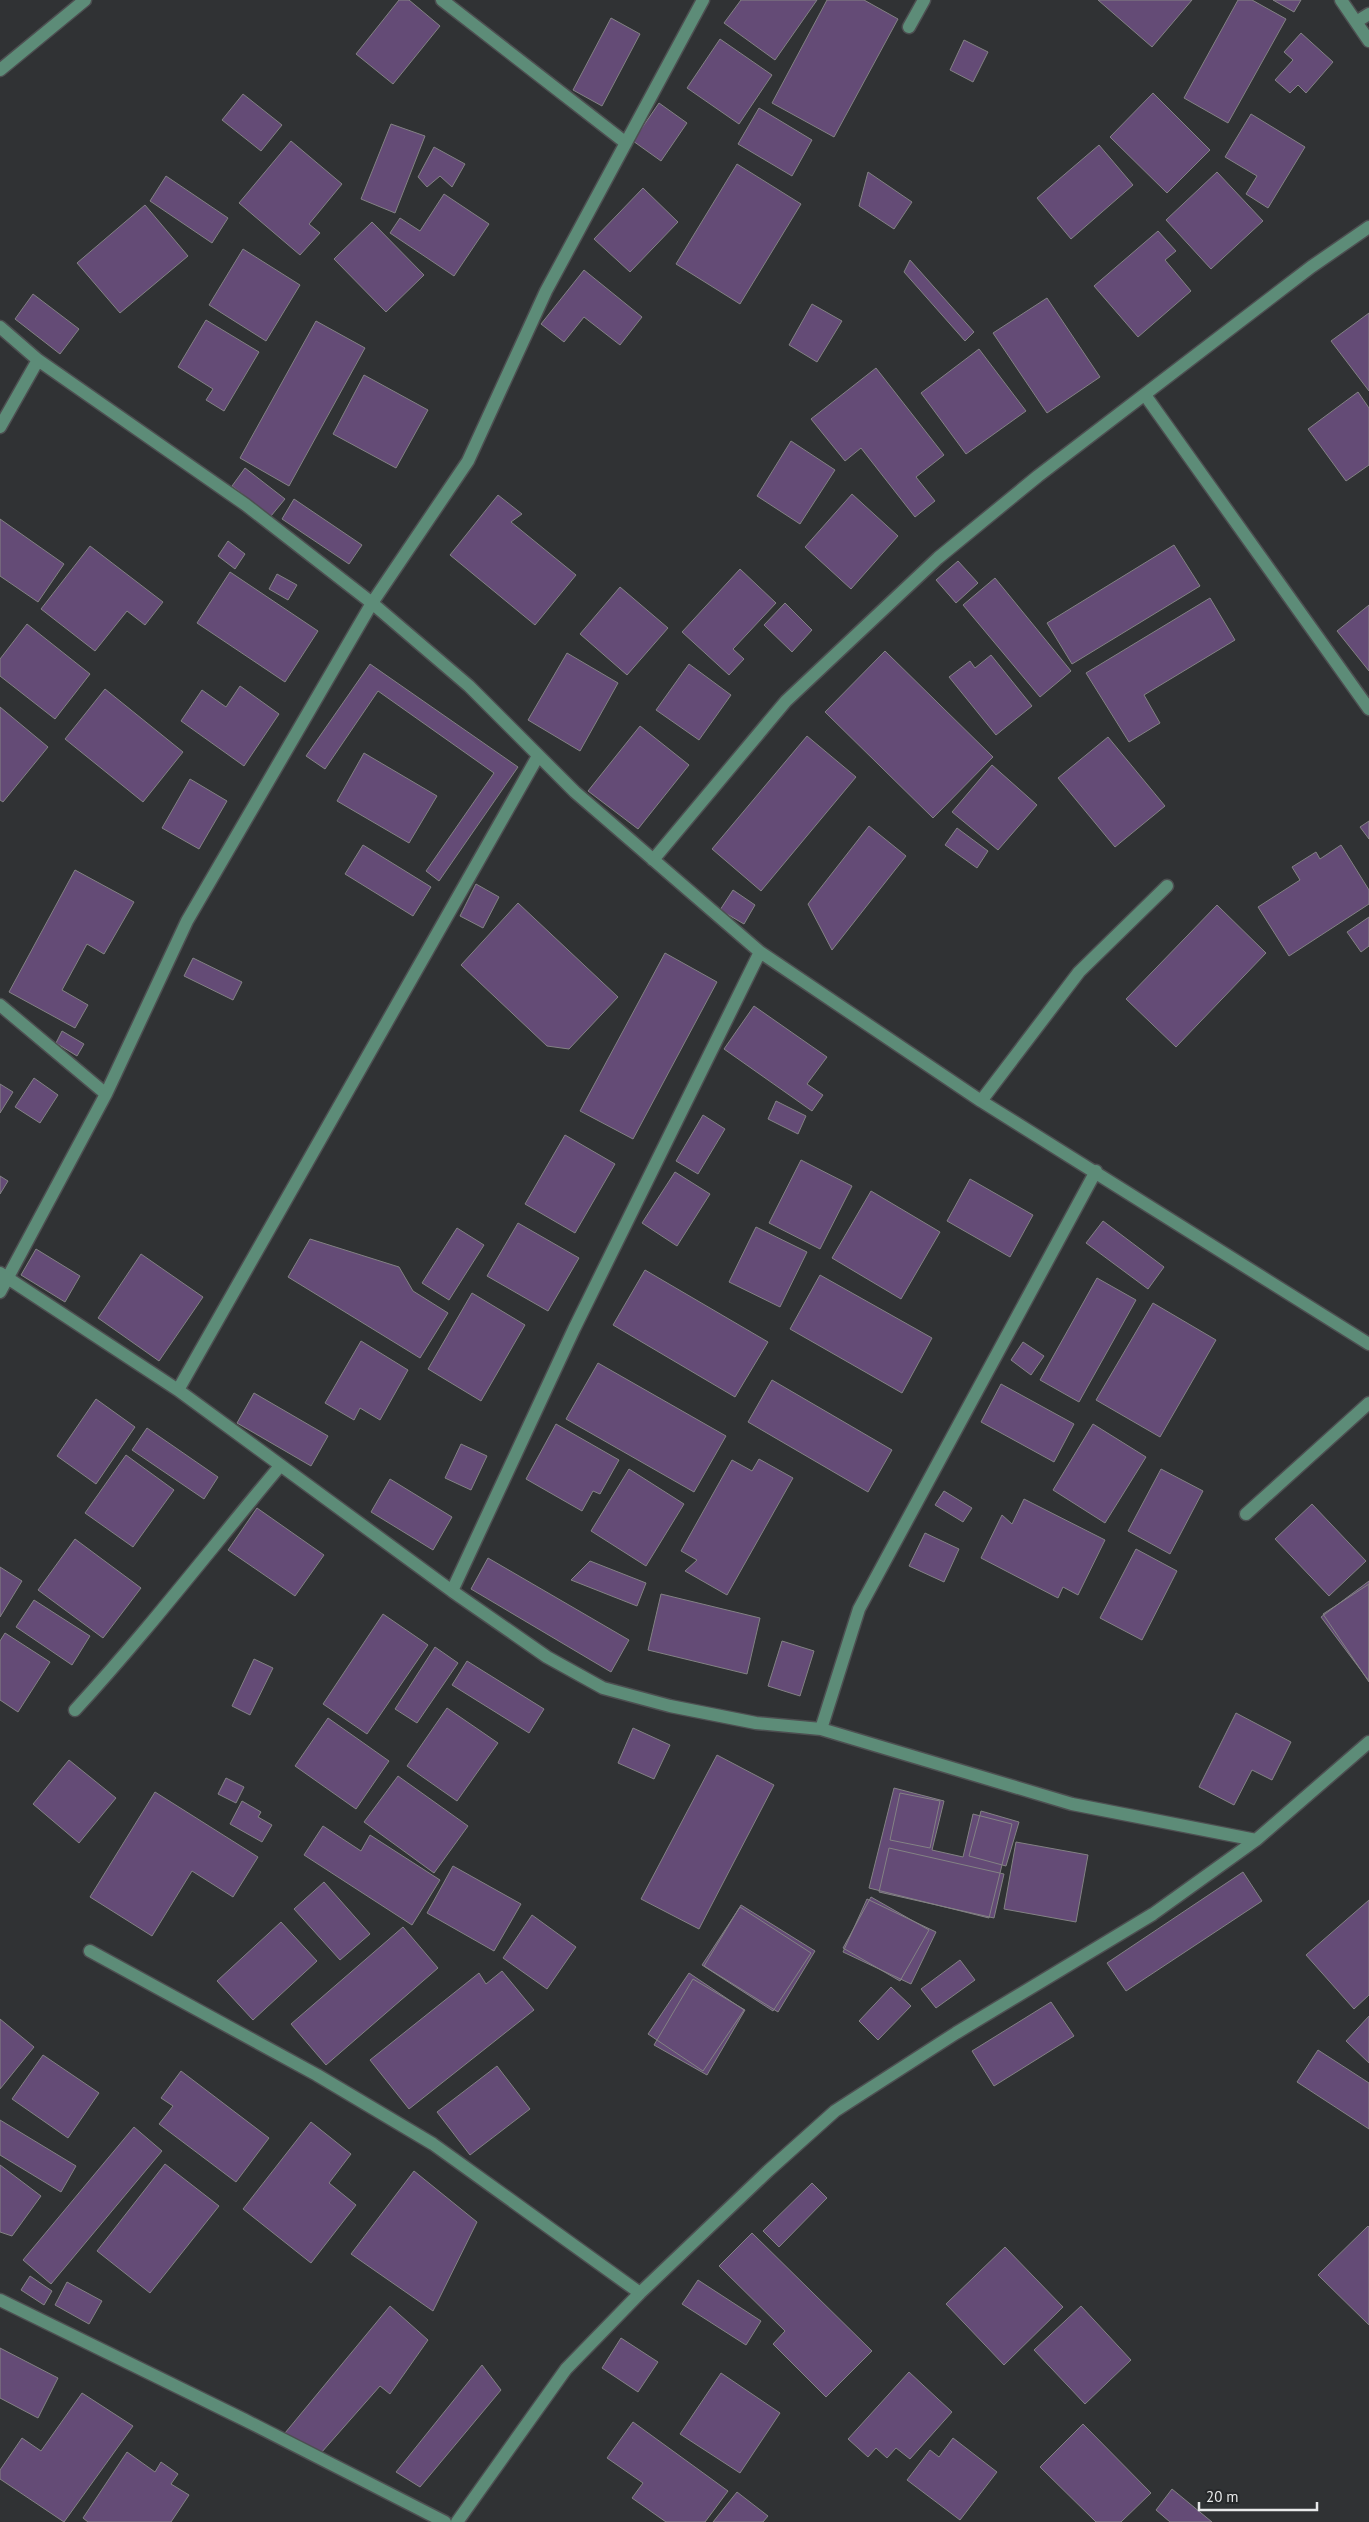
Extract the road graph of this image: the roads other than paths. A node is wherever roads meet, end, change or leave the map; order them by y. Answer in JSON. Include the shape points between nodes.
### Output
{"nodes":[{"id":1,"x":84,"y":0,"type":"edge"},
{"id":2,"x":442,"y":0,"type":"edge"},
{"id":3,"x":703,"y":0,"type":"edge"},
{"id":4,"x":924,"y":0,"type":"edge"},
{"id":5,"x":1341,"y":0,"type":"edge"},
{"id":6,"x":1369,"y":14,"type":"edge"},
{"id":7,"x":1356,"y":22,"type":"junction"},
{"id":8,"x":909,"y":27,"type":"dead end"},
{"id":9,"x":1369,"y":41,"type":"edge"},
{"id":10,"x":0,"y":70,"type":"edge"},
{"id":11,"x":626,"y":143,"type":"junction"},
{"id":12,"x":1369,"y":227,"type":"edge"},
{"id":13,"x":0,"y":327,"type":"edge"},
{"id":14,"x":38,"y":360,"type":"junction"},
{"id":15,"x":1146,"y":395,"type":"junction"},
{"id":16,"x":0,"y":428,"type":"edge"},
{"id":17,"x":372,"y":603,"type":"junction"},
{"id":18,"x":1369,"y":709,"type":"edge"},
{"id":19,"x":538,"y":756,"type":"junction"},
{"id":20,"x":653,"y":860,"type":"junction"},
{"id":21,"x":1167,"y":886,"type":"dead end"},
{"id":22,"x":760,"y":952,"type":"junction"},
{"id":23,"x":0,"y":1005,"type":"edge"},
{"id":24,"x":106,"y":1094,"type":"junction"},
{"id":25,"x":981,"y":1101,"type":"junction"},
{"id":26,"x":1096,"y":1171,"type":"junction"},
{"id":27,"x":4,"y":1276,"type":"edge"},
{"id":28,"x":0,"y":1292,"type":"edge"},
{"id":29,"x":1369,"y":1344,"type":"edge"},
{"id":30,"x":178,"y":1390,"type":"junction"},
{"id":31,"x":1369,"y":1403,"type":"edge"},
{"id":32,"x":280,"y":1466,"type":"junction"},
{"id":33,"x":1246,"y":1514,"type":"dead end"},
{"id":34,"x":452,"y":1591,"type":"junction"},
{"id":35,"x":75,"y":1710,"type":"dead end"},
{"id":36,"x":821,"y":1729,"type":"junction"},
{"id":37,"x":1369,"y":1742,"type":"edge"},
{"id":38,"x":1256,"y":1840,"type":"junction"},
{"id":39,"x":90,"y":1950,"type":"dead end"},
{"id":40,"x":640,"y":2293,"type":"junction"},
{"id":41,"x":0,"y":2300,"type":"edge"},
{"id":42,"x":445,"y":2522,"type":"edge"},
{"id":43,"x":457,"y":2522,"type":"edge"}],
"edges":[{"from":1,"to":10,"type":"street"},
{"from":2,"to":11,"type":"street"},
{"from":3,"to":11,"type":"street"},
{"from":4,"to":8,"type":"street"},
{"from":5,"to":7,"type":"street"},
{"from":6,"to":7,"type":"street"},
{"from":7,"to":9,"type":"street"},
{"from":11,"to":17,"type":"street","via":[[546,291],[468,461]]},
{"from":12,"to":15,"type":"street","via":[[1311,267]]},
{"from":13,"to":14,"type":"street"},
{"from":14,"to":16,"type":"street"},
{"from":14,"to":17,"type":"street","via":[[246,505]]},
{"from":15,"to":18,"type":"street"},
{"from":15,"to":20,"type":"street","via":[[1038,476],[924,572],[786,701]]},
{"from":17,"to":19,"type":"street","via":[[469,686]]},
{"from":17,"to":24,"type":"street","via":[[187,921]]},
{"from":19,"to":20,"type":"street"},
{"from":19,"to":30,"type":"street"},
{"from":20,"to":22,"type":"street"},
{"from":21,"to":25,"type":"street","via":[[1079,972]]},
{"from":22,"to":25,"type":"street"},
{"from":22,"to":34,"type":"street","via":[[574,1329]]},
{"from":23,"to":24,"type":"street"},
{"from":24,"to":27,"type":"street"},
{"from":25,"to":26,"type":"street"},
{"from":26,"to":29,"type":"street"},
{"from":26,"to":36,"type":"street","via":[[859,1609]]},
{"from":27,"to":28,"type":"street"},
{"from":27,"to":30,"type":"street"},
{"from":30,"to":32,"type":"street"},
{"from":31,"to":33,"type":"street"},
{"from":32,"to":34,"type":"street"},
{"from":32,"to":35,"type":"street","via":[[121,1660]]},
{"from":34,"to":36,"type":"street","via":[[547,1657],[603,1688],[670,1706],[756,1723]]},
{"from":36,"to":38,"type":"street","via":[[1072,1804]]},
{"from":37,"to":38,"type":"street"},
{"from":38,"to":40,"type":"street","via":[[1153,1914],[956,2033],[835,2112]]},
{"from":39,"to":40,"type":"street","via":[[317,2075],[433,2144]]},
{"from":40,"to":43,"type":"street","via":[[566,2369]]},
{"from":41,"to":42,"type":"street"}]}
